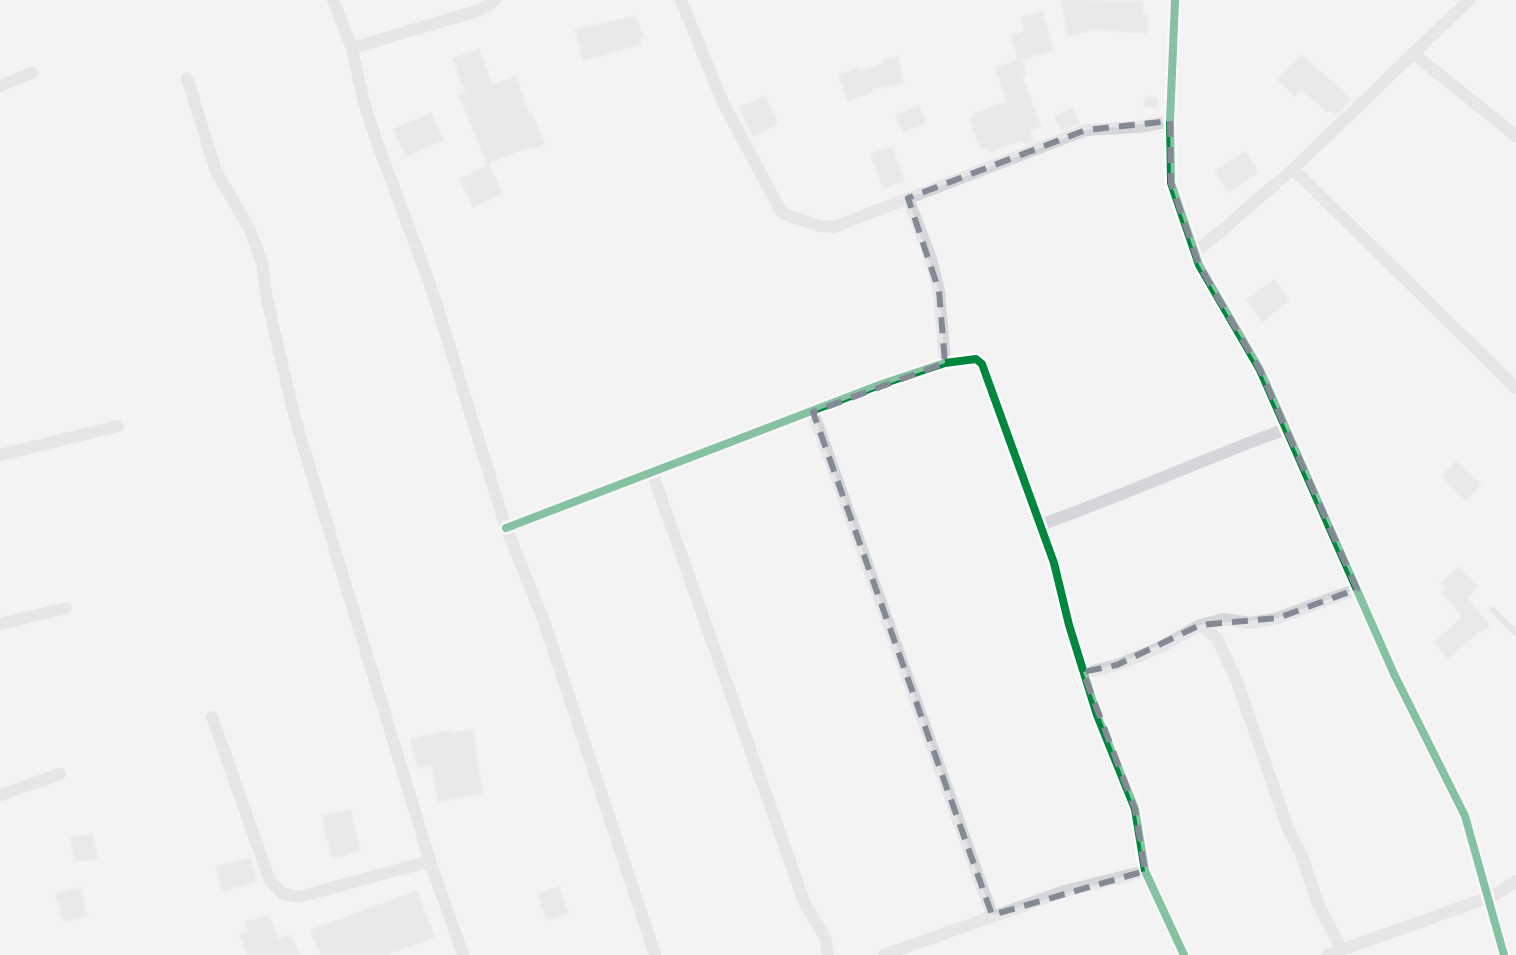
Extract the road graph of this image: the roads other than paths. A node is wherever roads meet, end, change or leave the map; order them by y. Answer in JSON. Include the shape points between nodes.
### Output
{"nodes":[{"id":1,"x":333,"y":0,"type":"edge"},
{"id":2,"x":495,"y":0,"type":"edge"},
{"id":3,"x":681,"y":0,"type":"edge"},
{"id":4,"x":1175,"y":0,"type":"edge"},
{"id":5,"x":1469,"y":0,"type":"edge"},
{"id":6,"x":352,"y":48,"type":"junction"},
{"id":7,"x":1413,"y":53,"type":"junction"},
{"id":8,"x":32,"y":73,"type":"dead end"},
{"id":9,"x":187,"y":78,"type":"dead end"},
{"id":10,"x":0,"y":86,"type":"edge"},
{"id":11,"x":1170,"y":121,"type":"junction"},
{"id":12,"x":1516,"y":136,"type":"edge"},
{"id":13,"x":1293,"y":169,"type":"junction"},
{"id":14,"x":908,"y":198,"type":"junction"},
{"id":15,"x":1195,"y":253,"type":"junction"},
{"id":16,"x":945,"y":363,"type":"junction"},
{"id":17,"x":1516,"y":388,"type":"edge"},
{"id":18,"x":813,"y":412,"type":"junction"},
{"id":19,"x":118,"y":426,"type":"dead end"},
{"id":20,"x":1286,"y":429,"type":"junction"},
{"id":21,"x":0,"y":455,"type":"edge"},
{"id":22,"x":652,"y":472,"type":"junction"},
{"id":23,"x":1040,"y":525,"type":"junction"},
{"id":24,"x":506,"y":528,"type":"junction"},
{"id":25,"x":1357,"y":589,"type":"junction"},
{"id":26,"x":66,"y":608,"type":"dead end"},
{"id":27,"x":1493,"y":610,"type":"dead end"},
{"id":28,"x":0,"y":624,"type":"edge"},
{"id":29,"x":1200,"y":625,"type":"junction"},
{"id":30,"x":1516,"y":633,"type":"edge"},
{"id":31,"x":1084,"y":673,"type":"junction"},
{"id":32,"x":212,"y":717,"type":"dead end"},
{"id":33,"x":60,"y":774,"type":"dead end"},
{"id":34,"x":0,"y":795,"type":"edge"},
{"id":35,"x":430,"y":861,"type":"junction"},
{"id":36,"x":1145,"y":871,"type":"junction"},
{"id":37,"x":1516,"y":881,"type":"edge"},
{"id":38,"x":1489,"y":896,"type":"junction"},
{"id":39,"x":992,"y":915,"type":"junction"},
{"id":40,"x":1342,"y":950,"type":"junction"},
{"id":41,"x":463,"y":955,"type":"edge"},
{"id":42,"x":655,"y":955,"type":"edge"},
{"id":43,"x":828,"y":955,"type":"edge"},
{"id":44,"x":884,"y":955,"type":"edge"},
{"id":45,"x":1184,"y":955,"type":"edge"},
{"id":46,"x":1328,"y":955,"type":"edge"},
{"id":47,"x":1504,"y":955,"type":"edge"}],
"edges":[{"from":1,"to":6,"type":"street"},
{"from":2,"to":6,"type":"street","via":[[480,10]]},
{"from":3,"to":14,"type":"street","via":[[723,103],[782,213],[834,227]]},
{"from":4,"to":11,"type":"street"},
{"from":5,"to":7,"type":"street"},
{"from":6,"to":24,"type":"street","via":[[374,134],[432,290]]},
{"from":7,"to":12,"type":"street"},
{"from":7,"to":13,"type":"street"},
{"from":8,"to":10,"type":"street"},
{"from":9,"to":35,"type":"street","via":[[216,171],[250,230],[262,263],[295,419]]},
{"from":11,"to":14,"type":"street","via":[[1086,130]]},
{"from":11,"to":15,"type":"street","via":[[1171,183]]},
{"from":13,"to":15,"type":"street"},
{"from":13,"to":17,"type":"street"},
{"from":14,"to":16,"type":"street","via":[[939,291]]},
{"from":15,"to":20,"type":"street","via":[[1260,370]]},
{"from":16,"to":18,"type":"street"},
{"from":16,"to":23,"type":"street","via":[[976,359],[982,364]]},
{"from":18,"to":22,"type":"street"},
{"from":18,"to":39,"type":"street"},
{"from":19,"to":21,"type":"street"},
{"from":20,"to":23,"type":"street"},
{"from":20,"to":25,"type":"street"},
{"from":22,"to":24,"type":"street"},
{"from":22,"to":43,"type":"street","via":[[805,904],[825,937]]},
{"from":23,"to":31,"type":"street"},
{"from":24,"to":42,"type":"street","via":[[542,616]]},
{"from":25,"to":29,"type":"street","via":[[1278,618]]},
{"from":25,"to":38,"type":"street","via":[[1465,816]]},
{"from":26,"to":28,"type":"street"},
{"from":27,"to":30,"type":"lane"},
{"from":29,"to":31,"type":"street","via":[[1161,647]]},
{"from":29,"to":40,"type":"street","via":[[1217,638],[1238,684],[1288,829]]},
{"from":31,"to":36,"type":"street","via":[[1135,809]]},
{"from":32,"to":35,"type":"street","via":[[270,881],[283,894],[299,897]]},
{"from":33,"to":34,"type":"street"},
{"from":35,"to":41,"type":"street"},
{"from":36,"to":39,"type":"street"},
{"from":36,"to":45,"type":"street"},
{"from":37,"to":38,"type":"street"},
{"from":38,"to":40,"type":"street"},
{"from":38,"to":47,"type":"street"},
{"from":39,"to":44,"type":"street"},
{"from":40,"to":46,"type":"street"}]}
